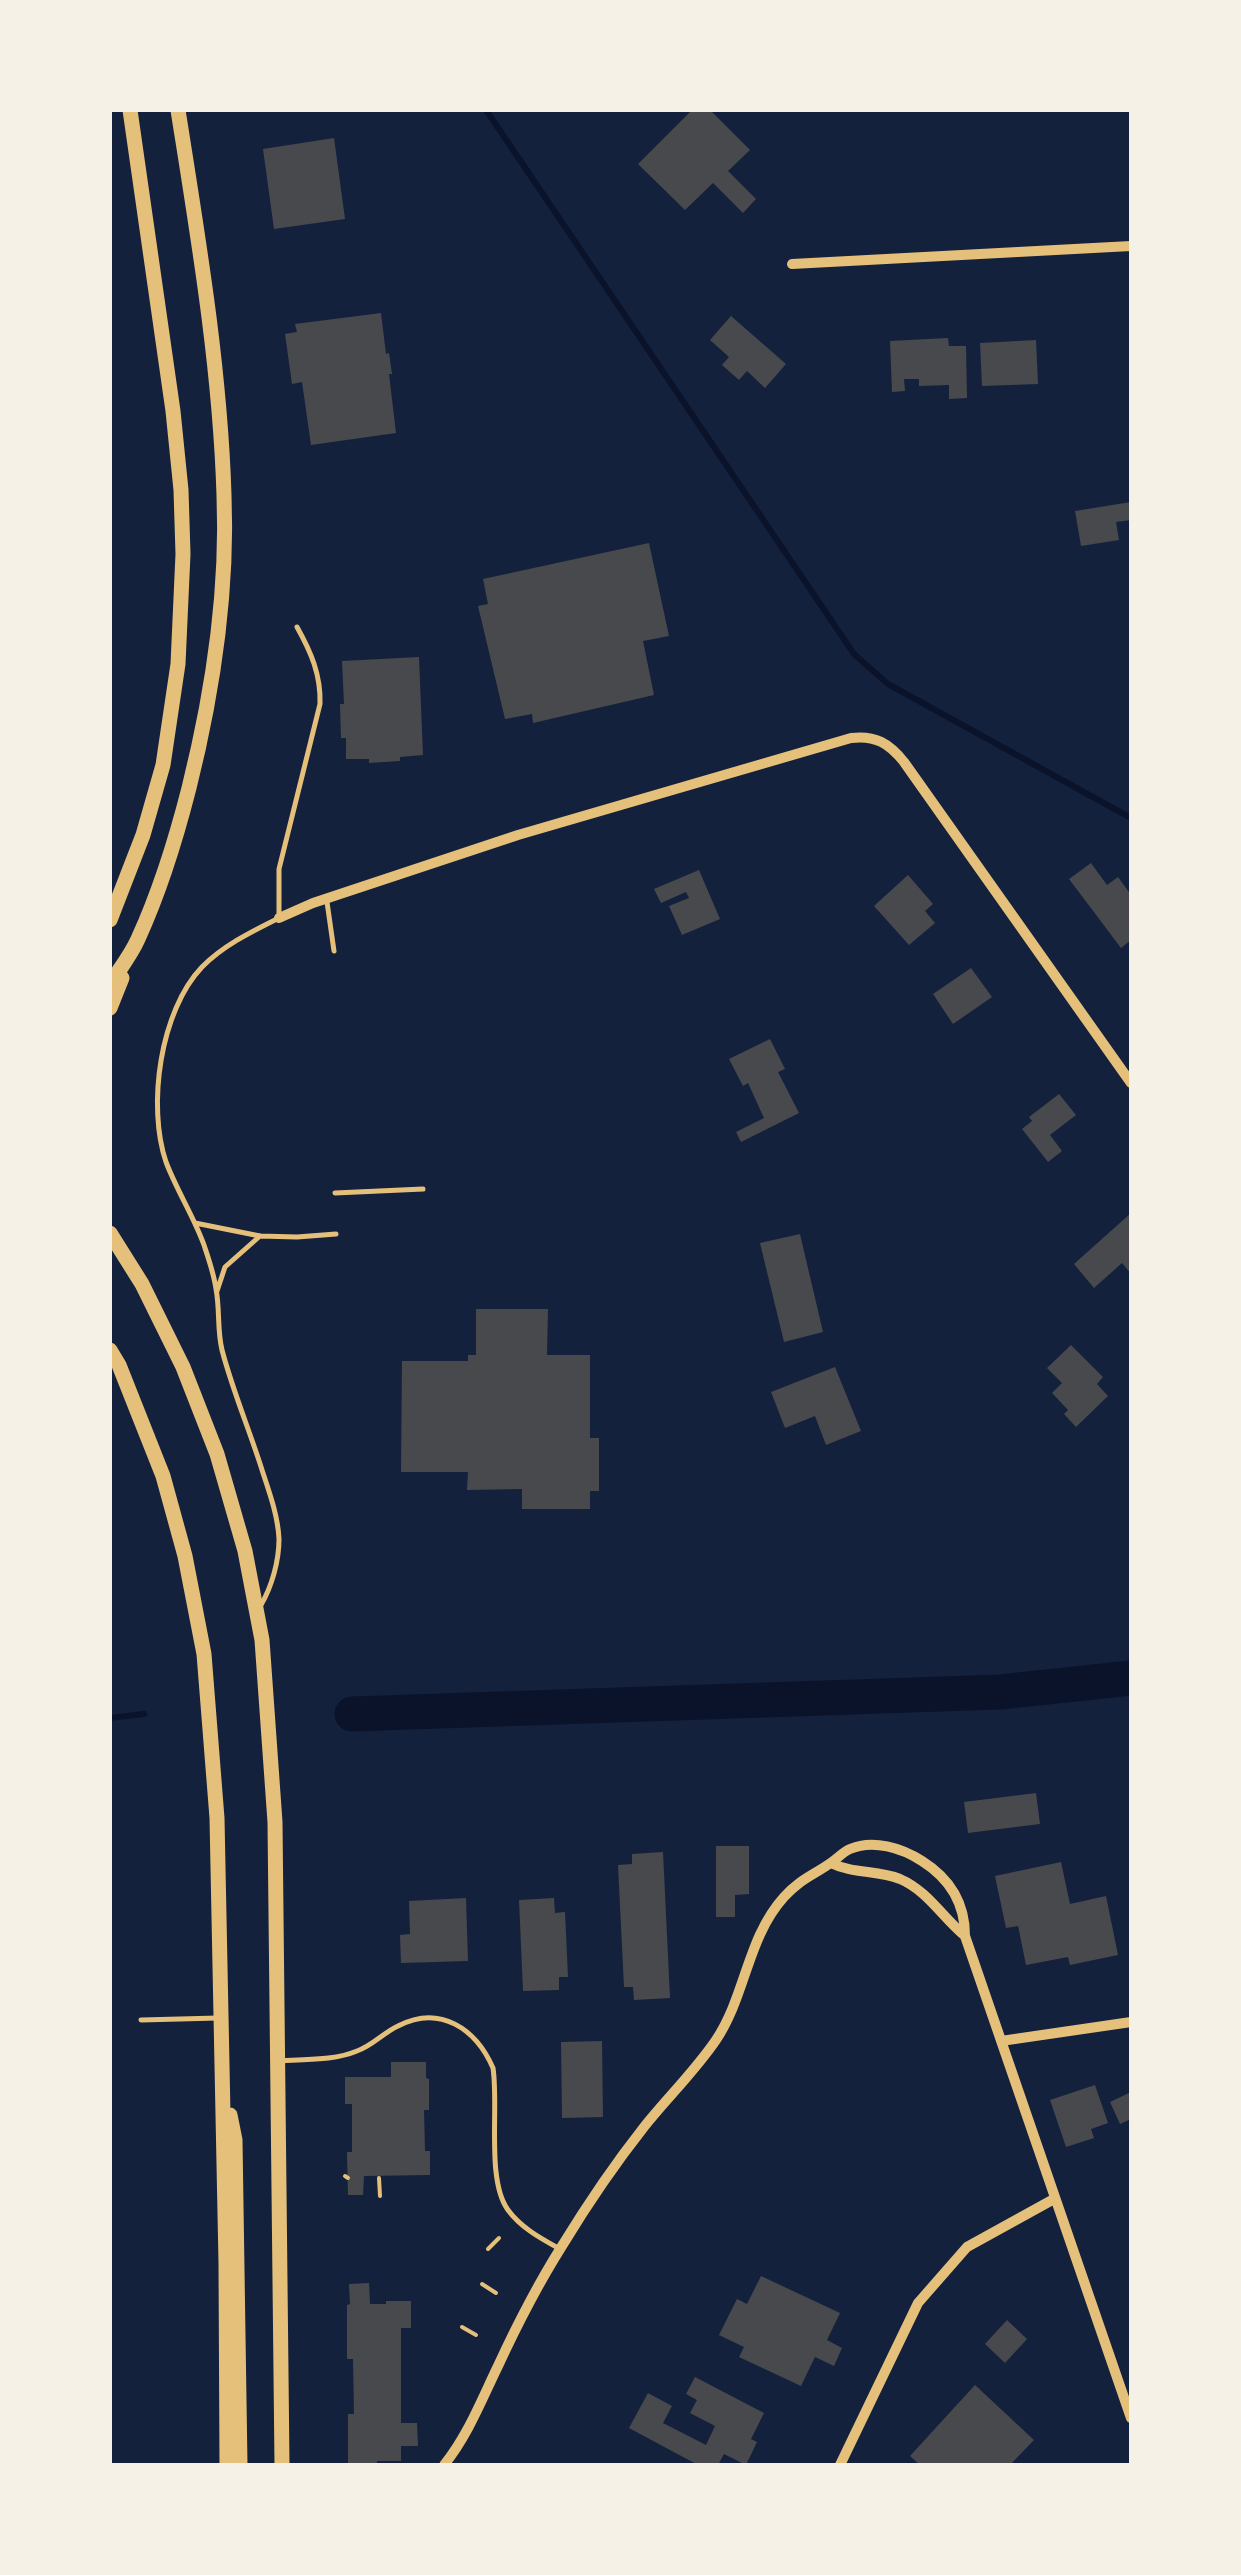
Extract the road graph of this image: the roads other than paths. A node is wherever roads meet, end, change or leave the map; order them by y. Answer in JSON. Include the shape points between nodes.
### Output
{"nodes":[{"id":1,"x":130,"y":110,"type":"edge"},
{"id":2,"x":178,"y":110,"type":"edge"},
{"id":3,"x":1131,"y":246,"type":"edge"},
{"id":4,"x":792,"y":264,"type":"dead end"},
{"id":5,"x":297,"y":627,"type":"dead end"},
{"id":6,"x":326,"y":899,"type":"junction"},
{"id":7,"x":278,"y":918,"type":"junction"},
{"id":8,"x":110,"y":920,"type":"edge"},
{"id":9,"x":137,"y":942,"type":"junction"},
{"id":10,"x":334,"y":950,"type":"dead end"},
{"id":11,"x":110,"y":984,"type":"edge"},
{"id":12,"x":110,"y":1008,"type":"edge"},
{"id":13,"x":1131,"y":1083,"type":"edge"},
{"id":14,"x":422,"y":1189,"type":"dead end"},
{"id":15,"x":336,"y":1194,"type":"dead end"},
{"id":16,"x":194,"y":1223,"type":"junction"},
{"id":17,"x":110,"y":1233,"type":"edge"},
{"id":18,"x":336,"y":1234,"type":"dead end"},
{"id":19,"x":260,"y":1236,"type":"junction"},
{"id":20,"x":217,"y":1292,"type":"junction"},
{"id":21,"x":110,"y":1350,"type":"edge"},
{"id":22,"x":258,"y":1612,"type":"junction"},
{"id":23,"x":832,"y":1862,"type":"junction"},
{"id":24,"x":965,"y":1936,"type":"junction"},
{"id":25,"x":221,"y":2018,"type":"junction"},
{"id":26,"x":141,"y":2020,"type":"dead end"},
{"id":27,"x":1131,"y":2022,"type":"edge"},
{"id":28,"x":1001,"y":2041,"type":"junction"},
{"id":29,"x":278,"y":2060,"type":"junction"},
{"id":30,"x":222,"y":2062,"type":"junction"},
{"id":31,"x":1054,"y":2200,"type":"junction"},
{"id":32,"x":560,"y":2248,"type":"junction"},
{"id":33,"x":1131,"y":2418,"type":"edge"},
{"id":34,"x":227,"y":2465,"type":"edge"},
{"id":35,"x":240,"y":2465,"type":"edge"},
{"id":36,"x":282,"y":2465,"type":"edge"},
{"id":37,"x":444,"y":2465,"type":"edge"},
{"id":38,"x":840,"y":2465,"type":"edge"}],
"edges":[{"from":1,"to":8,"type":"main road","via":[[175,423],[183,554],[178,664],[163,765]]},
{"from":2,"to":9,"type":"main road","via":[[220,418],[223,566],[217,646],[192,776]]},
{"from":3,"to":4,"type":"street"},
{"from":5,"to":7,"type":"lane","via":[[319,678],[320,704],[278,869]]},
{"from":6,"to":7,"type":"street"},
{"from":6,"to":10,"type":"lane"},
{"from":6,"to":13,"type":"street","via":[[586,814],[864,736],[888,744],[904,762]]},
{"from":7,"to":16,"type":"lane","via":[[201,968],[166,1038],[157,1080],[158,1123],[165,1158]]},
{"from":9,"to":11,"type":"main road"},
{"from":9,"to":12,"type":"main road"},
{"from":14,"to":15,"type":"lane"},
{"from":16,"to":19,"type":"lane"},
{"from":16,"to":20,"type":"lane"},
{"from":17,"to":22,"type":"main road","via":[[184,1367],[226,1484]]},
{"from":18,"to":19,"type":"lane"},
{"from":19,"to":20,"type":"lane","via":[[225,1267]]},
{"from":20,"to":22,"type":"lane","via":[[226,1367],[279,1538]]},
{"from":21,"to":25,"type":"main road","via":[[163,1476],[204,1654],[217,1818]]},
{"from":22,"to":29,"type":"main road","via":[[275,1822]]},
{"from":23,"to":24,"type":"street","via":[[900,1879]]},
{"from":23,"to":24,"type":"street","via":[[855,1846],[886,1846],[930,1866],[959,1900]]},
{"from":23,"to":32,"type":"street","via":[[773,1910],[719,2036],[624,2153]]},
{"from":24,"to":28,"type":"street"},
{"from":25,"to":26,"type":"lane"},
{"from":25,"to":30,"type":"main road"},
{"from":27,"to":28,"type":"street"},
{"from":28,"to":31,"type":"street"},
{"from":29,"to":32,"type":"lane","via":[[343,2056],[424,2018],[468,2031],[493,2068],[501,2198],[520,2222]]},
{"from":29,"to":36,"type":"main road"},
{"from":30,"to":34,"type":"main road"},
{"from":30,"to":35,"type":"main road","via":[[234,2140]]},
{"from":31,"to":33,"type":"street"},
{"from":31,"to":38,"type":"street","via":[[968,2247],[918,2302]]},
{"from":32,"to":37,"type":"street","via":[[467,2434]]}]}
